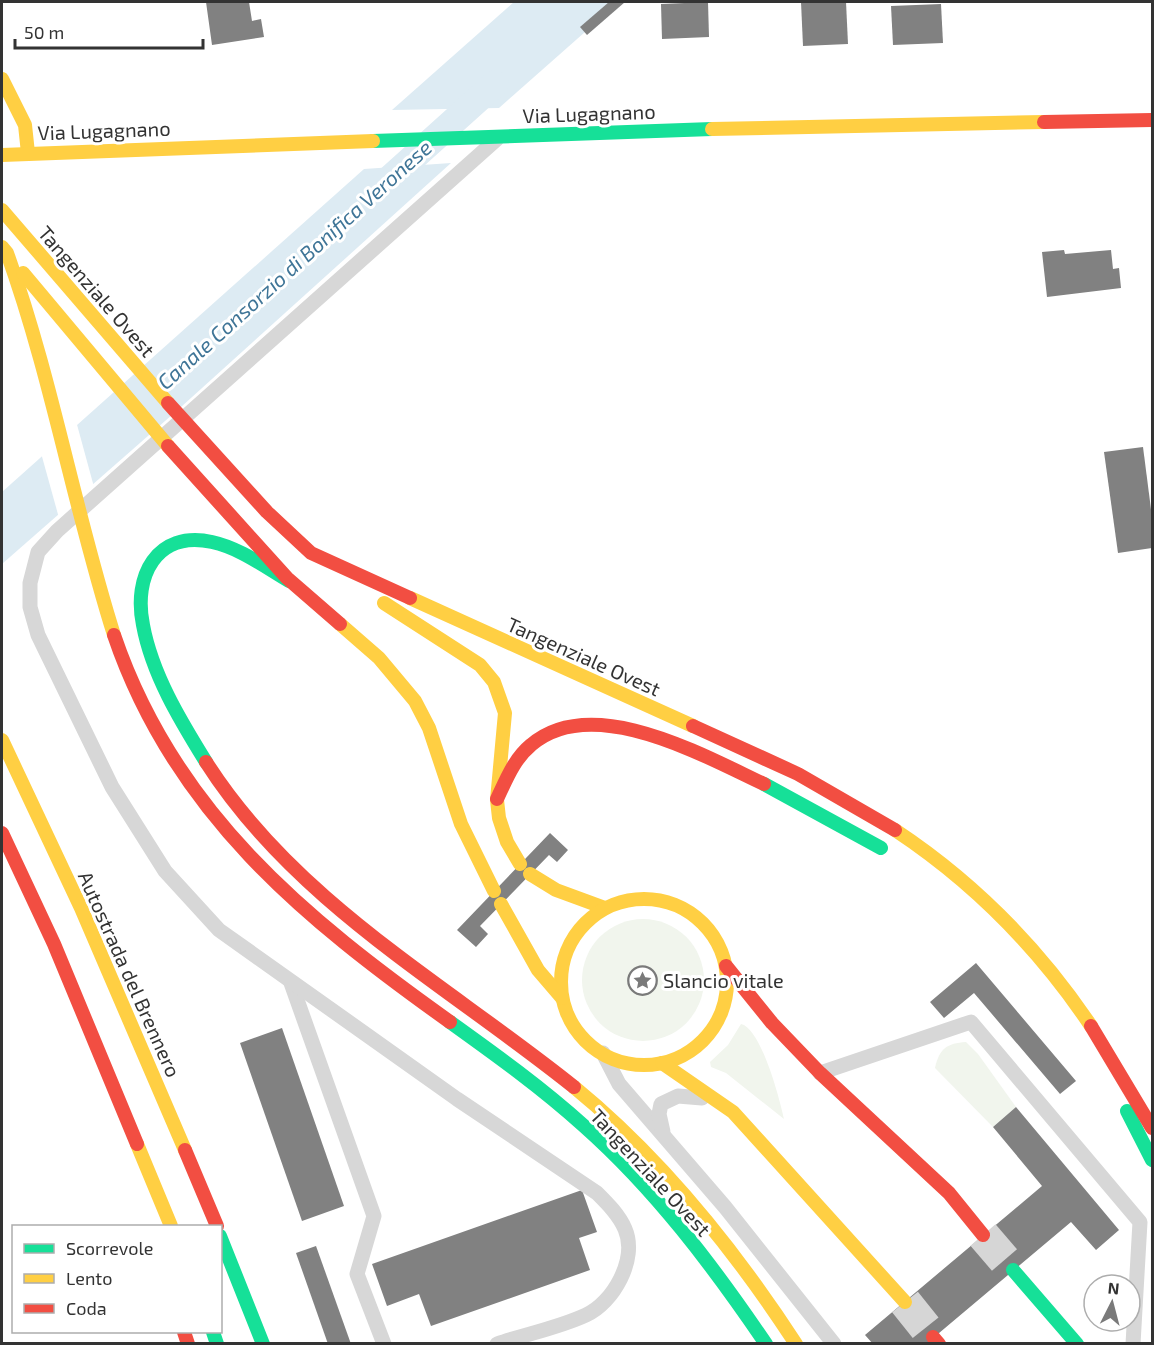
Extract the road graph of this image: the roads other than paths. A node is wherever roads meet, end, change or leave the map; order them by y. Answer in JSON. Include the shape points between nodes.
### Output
{"nodes":[{"id":1,"x":2,"y":79,"type":"edge"},
{"id":2,"x":1152,"y":120,"type":"edge"},
{"id":3,"x":494,"y":135,"type":"junction"},
{"id":4,"x":28,"y":153,"type":"junction"},
{"id":5,"x":2,"y":155,"type":"edge"},
{"id":6,"x":5,"y":214,"type":"edge"},
{"id":7,"x":4,"y":250,"type":"edge"},
{"id":8,"x":311,"y":553,"type":"junction"},
{"id":9,"x":289,"y":581,"type":"junction"},
{"id":10,"x":2,"y":740,"type":"edge"},
{"id":11,"x":497,"y":800,"type":"junction"},
{"id":12,"x":2,"y":834,"type":"edge"},
{"id":13,"x":894,"y":856,"type":"dead end"},
{"id":14,"x":494,"y":891,"type":"dead end"},
{"id":15,"x":501,"y":904,"type":"dead end"},
{"id":16,"x":605,"y":908,"type":"junction"},
{"id":17,"x":54,"y":944,"type":"junction"},
{"id":18,"x":726,"y":966,"type":"junction"},
{"id":19,"x":291,"y":982,"type":"junction"},
{"id":20,"x":562,"y":998,"type":"junction"},
{"id":21,"x":1087,"y":1047,"type":"dead end"},
{"id":22,"x":603,"y":1053,"type":"junction"},
{"id":23,"x":662,"y":1063,"type":"junction"},
{"id":24,"x":91,"y":1070,"type":"dead end"},
{"id":25,"x":820,"y":1073,"type":"junction"},
{"id":26,"x":715,"y":1099,"type":"junction"},
{"id":27,"x":1152,"y":1128,"type":"edge"},
{"id":28,"x":663,"y":1135,"type":"junction"},
{"id":29,"x":1152,"y":1160,"type":"edge"},
{"id":30,"x":170,"y":1225,"type":"edge"},
{"id":31,"x":216,"y":1225,"type":"edge"},
{"id":32,"x":984,"y":1235,"type":"tunnel mouth"},
{"id":33,"x":222,"y":1241,"type":"edge"},
{"id":34,"x":1013,"y":1270,"type":"tunnel mouth"},
{"id":35,"x":905,"y":1302,"type":"tunnel mouth"},
{"id":36,"x":262,"y":1344,"type":"edge"},
{"id":37,"x":384,"y":1344,"type":"edge"},
{"id":38,"x":497,"y":1344,"type":"edge"},
{"id":39,"x":766,"y":1344,"type":"edge"},
{"id":40,"x":796,"y":1344,"type":"edge"},
{"id":41,"x":834,"y":1344,"type":"edge"},
{"id":42,"x":1077,"y":1344,"type":"edge"},
{"id":43,"x":1133,"y":1344,"type":"edge"}],
"edges":[{"from":1,"to":4,"type":"main road","via":[[25,124]]},
{"from":2,"to":3,"type":"main road","name":"Via Lugagnano"},
{"from":3,"to":4,"type":"main road","name":"Via Lugagnano"},
{"from":3,"to":19,"type":"lane","via":[[476,161],[57,531],[38,552],[30,583],[30,607],[38,635],[112,787],[165,871],[219,930]]},
{"from":4,"to":5,"type":"main road","name":"Via Lugagnano"},
{"from":6,"to":8,"type":"main road","name":"Tangenziale Ovest","via":[[203,444]]},
{"from":7,"to":9,"type":"main road","via":[[180,462]]},
{"from":7,"to":39,"type":"main road","name":"Tangenziale Ovest","via":[[26,303],[88,548],[116,641],[140,697],[210,811],[252,864],[347,949],[495,1055],[606,1147],[659,1202],[712,1267]]},
{"from":8,"to":11,"type":"main road","via":[[480,664],[493,678],[501,692],[508,727]]},
{"from":8,"to":27,"type":"main road","name":"Tangenziale Ovest","via":[[798,774],[896,833],[987,900],[1019,934],[1104,1042]]},
{"from":9,"to":14,"type":"main road","via":[[357,638],[407,688],[423,714],[469,844]]},
{"from":9,"to":40,"type":"main road","via":[[209,540],[173,544],[158,553],[146,569],[139,608],[142,629],[176,709],[221,784],[289,864],[337,907],[540,1059],[637,1142],[745,1269]]},
{"from":10,"to":31,"type":"main road","name":"Autostrada del Brennero","via":[[81,908]]},
{"from":11,"to":13,"type":"main road","via":[[511,766],[541,736],[584,725],[611,725],[661,739],[733,769],[796,799]]},
{"from":11,"to":16,"type":"main road","via":[[506,844],[525,869],[556,890]]},
{"from":12,"to":17,"type":"main road"},
{"from":15,"to":20,"type":"main road","via":[[538,970]]},
{"from":16,"to":18,"type":"main road","via":[[647,899],[685,909],[712,933]]},
{"from":16,"to":20,"type":"main road","via":[[574,936],[561,976]]},
{"from":17,"to":24,"type":"main road"},
{"from":17,"to":30,"type":"main road"},
{"from":18,"to":23,"type":"main road","via":[[726,1000],[710,1034],[696,1047]]},
{"from":18,"to":25,"type":"main road","via":[[772,1023]]},
{"from":19,"to":37,"type":"lane","via":[[375,1216],[357,1274]]},
{"from":19,"to":38,"type":"lane","via":[[597,1193],[627,1231],[623,1271],[602,1304],[586,1315]]},
{"from":20,"to":22,"type":"main road","via":[[581,1037]]},
{"from":21,"to":29,"type":"main road","via":[[1138,1128]]},
{"from":22,"to":23,"type":"main road","via":[[640,1065]]},
{"from":22,"to":28,"type":"lane","via":[[619,1084]]},
{"from":23,"to":26,"type":"main road"},
{"from":25,"to":32,"type":"main road","via":[[950,1193]]},
{"from":25,"to":43,"type":"lane","via":[[971,1022],[1140,1222]]},
{"from":26,"to":28,"type":"lane","via":[[667,1099],[659,1114]]},
{"from":26,"to":35,"type":"main road","via":[[769,1151]]},
{"from":28,"to":41,"type":"lane"},
{"from":33,"to":36,"type":"main road"},
{"from":34,"to":42,"type":"main road"}]}
